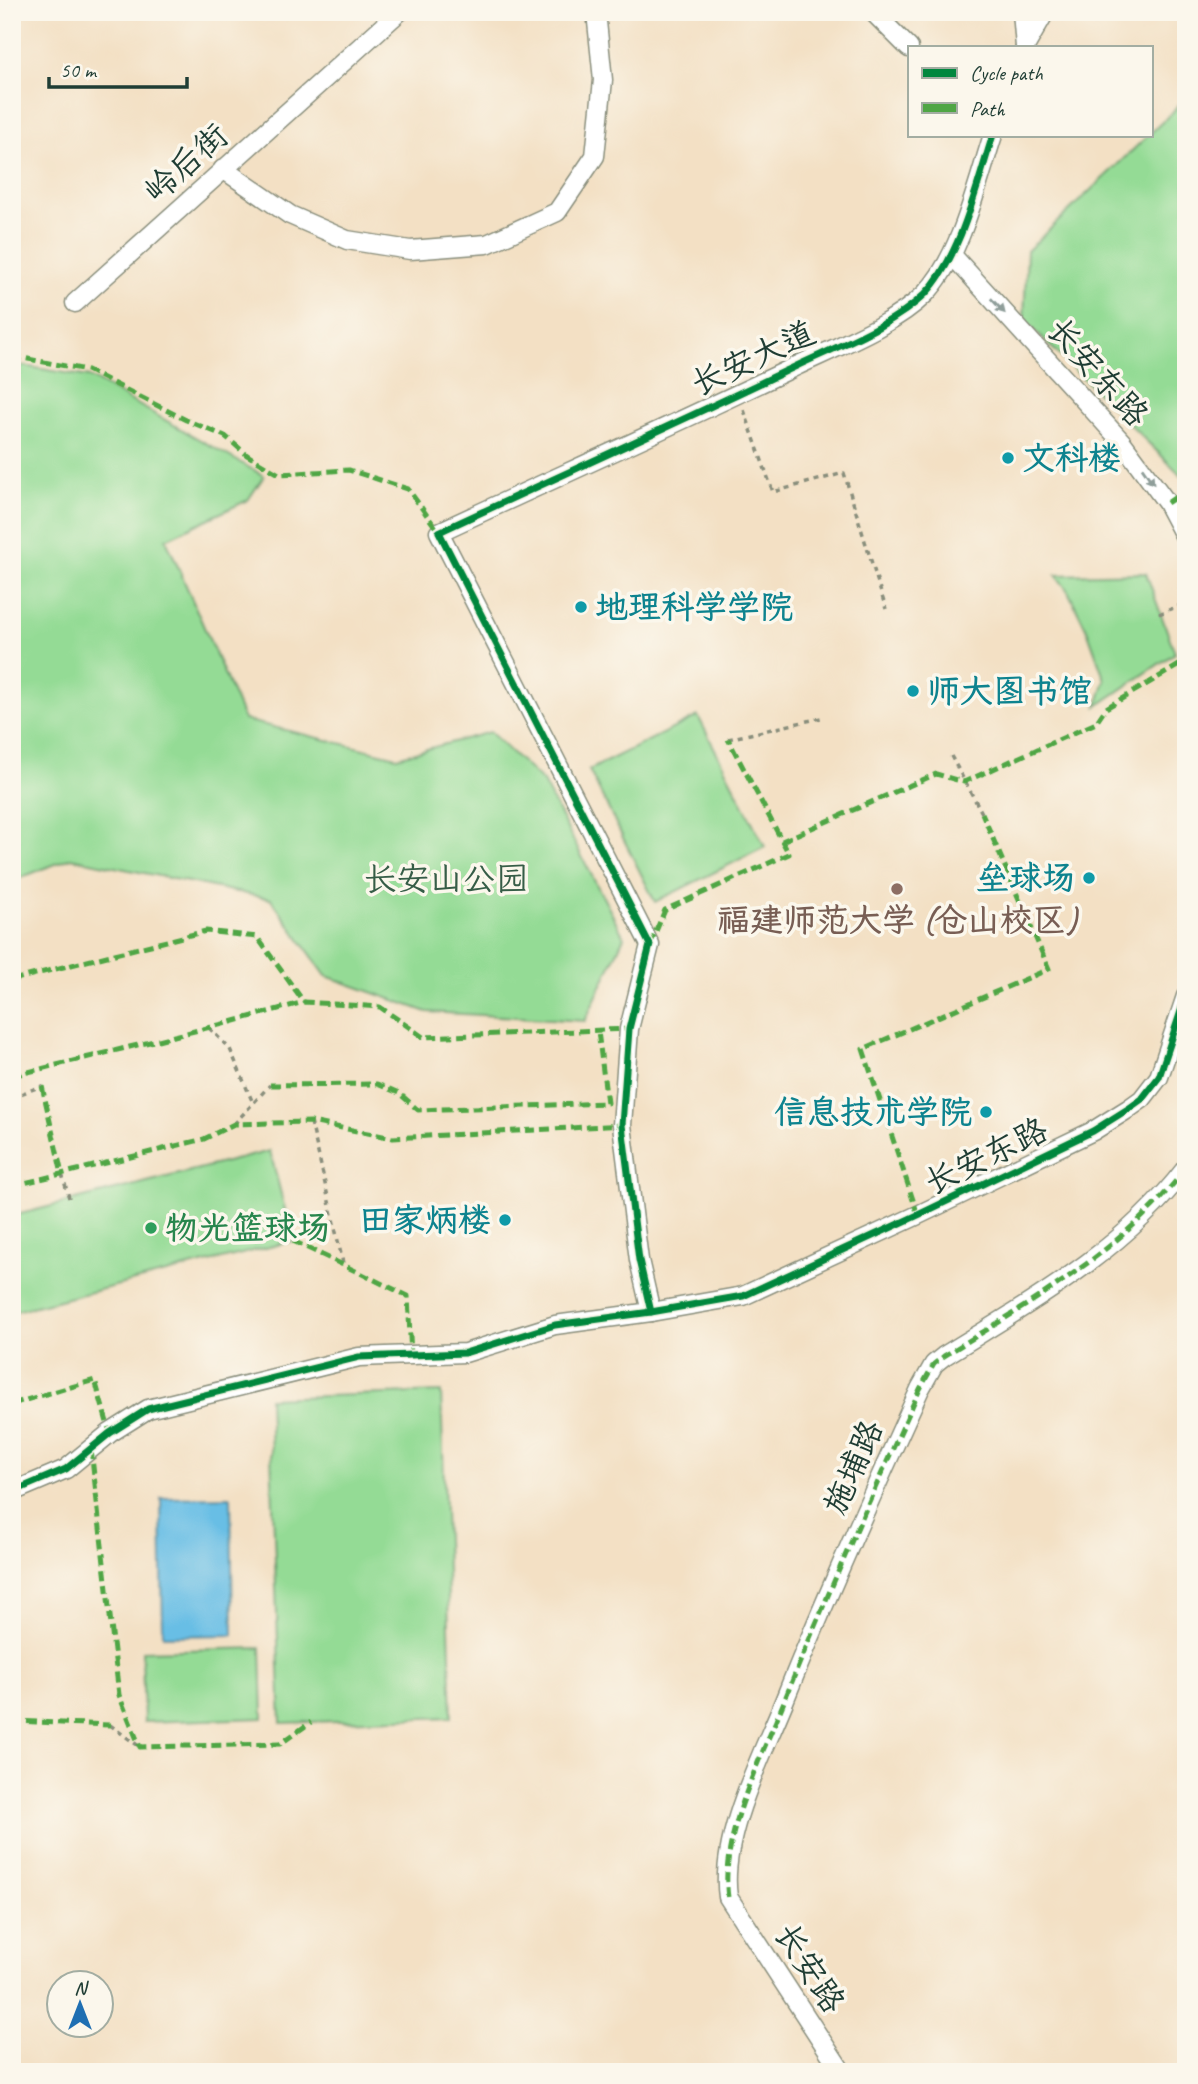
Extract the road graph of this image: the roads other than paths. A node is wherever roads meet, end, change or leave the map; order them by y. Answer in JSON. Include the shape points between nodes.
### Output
{"nodes":[{"id":1,"x":400,"y":12,"type":"edge"},
{"id":2,"x":596,"y":12,"type":"edge"},
{"id":3,"x":873,"y":12,"type":"edge"},
{"id":4,"x":1022,"y":12,"type":"edge"},
{"id":5,"x":1045,"y":12,"type":"edge"},
{"id":6,"x":1025,"y":46,"type":"edge"},
{"id":7,"x":1026,"y":46,"type":"edge"},
{"id":8,"x":908,"y":47,"type":"edge"},
{"id":9,"x":993,"y":136,"type":"edge"},
{"id":10,"x":223,"y":169,"type":"junction"},
{"id":11,"x":952,"y":256,"type":"junction"},
{"id":12,"x":75,"y":303,"type":"dead end"},
{"id":13,"x":1186,"y":539,"type":"edge"},
{"id":14,"x":1186,"y":996,"type":"edge"},
{"id":15,"x":1186,"y":1168,"type":"edge"},
{"id":16,"x":651,"y":1312,"type":"junction"},
{"id":17,"x":12,"y":1492,"type":"edge"},
{"id":18,"x":728,"y":1897,"type":"joint"},
{"id":19,"x":842,"y":2072,"type":"edge"}],
"edges":[{"from":1,"to":10,"type":"street","name":"岭后街"},
{"from":2,"to":10,"type":"street","via":[[603,80],[595,156],[557,212],[487,244],[410,250],[347,240],[290,215]]},
{"from":3,"to":8,"type":"street"},
{"from":4,"to":6,"type":"street"},
{"from":5,"to":7,"type":"street"},
{"from":9,"to":11,"type":"street","name":"长安大道"},
{"from":10,"to":12,"type":"street","name":"岭后街"},
{"from":11,"to":13,"type":"street","name":"长安东路","one_way":true,"via":[[1122,442],[1167,503]]},
{"from":11,"to":16,"type":"street","name":"长安大道","via":[[925,295],[894,318],[439,531],[650,945],[629,1029],[622,1125],[639,1260]]},
{"from":14,"to":16,"type":"street","name":"长安东路","via":[[1159,1077],[1142,1099],[1093,1131],[743,1296]]},
{"from":15,"to":18,"type":"street","name":"施埔路","via":[[1149,1210],[1070,1276],[934,1364],[823,1604],[748,1788],[729,1858]]},
{"from":16,"to":17,"type":"street","name":"长安东路","via":[[555,1325],[465,1353],[359,1357],[148,1409],[66,1469]]},
{"from":18,"to":19,"type":"street","name":"长安路"}]}
